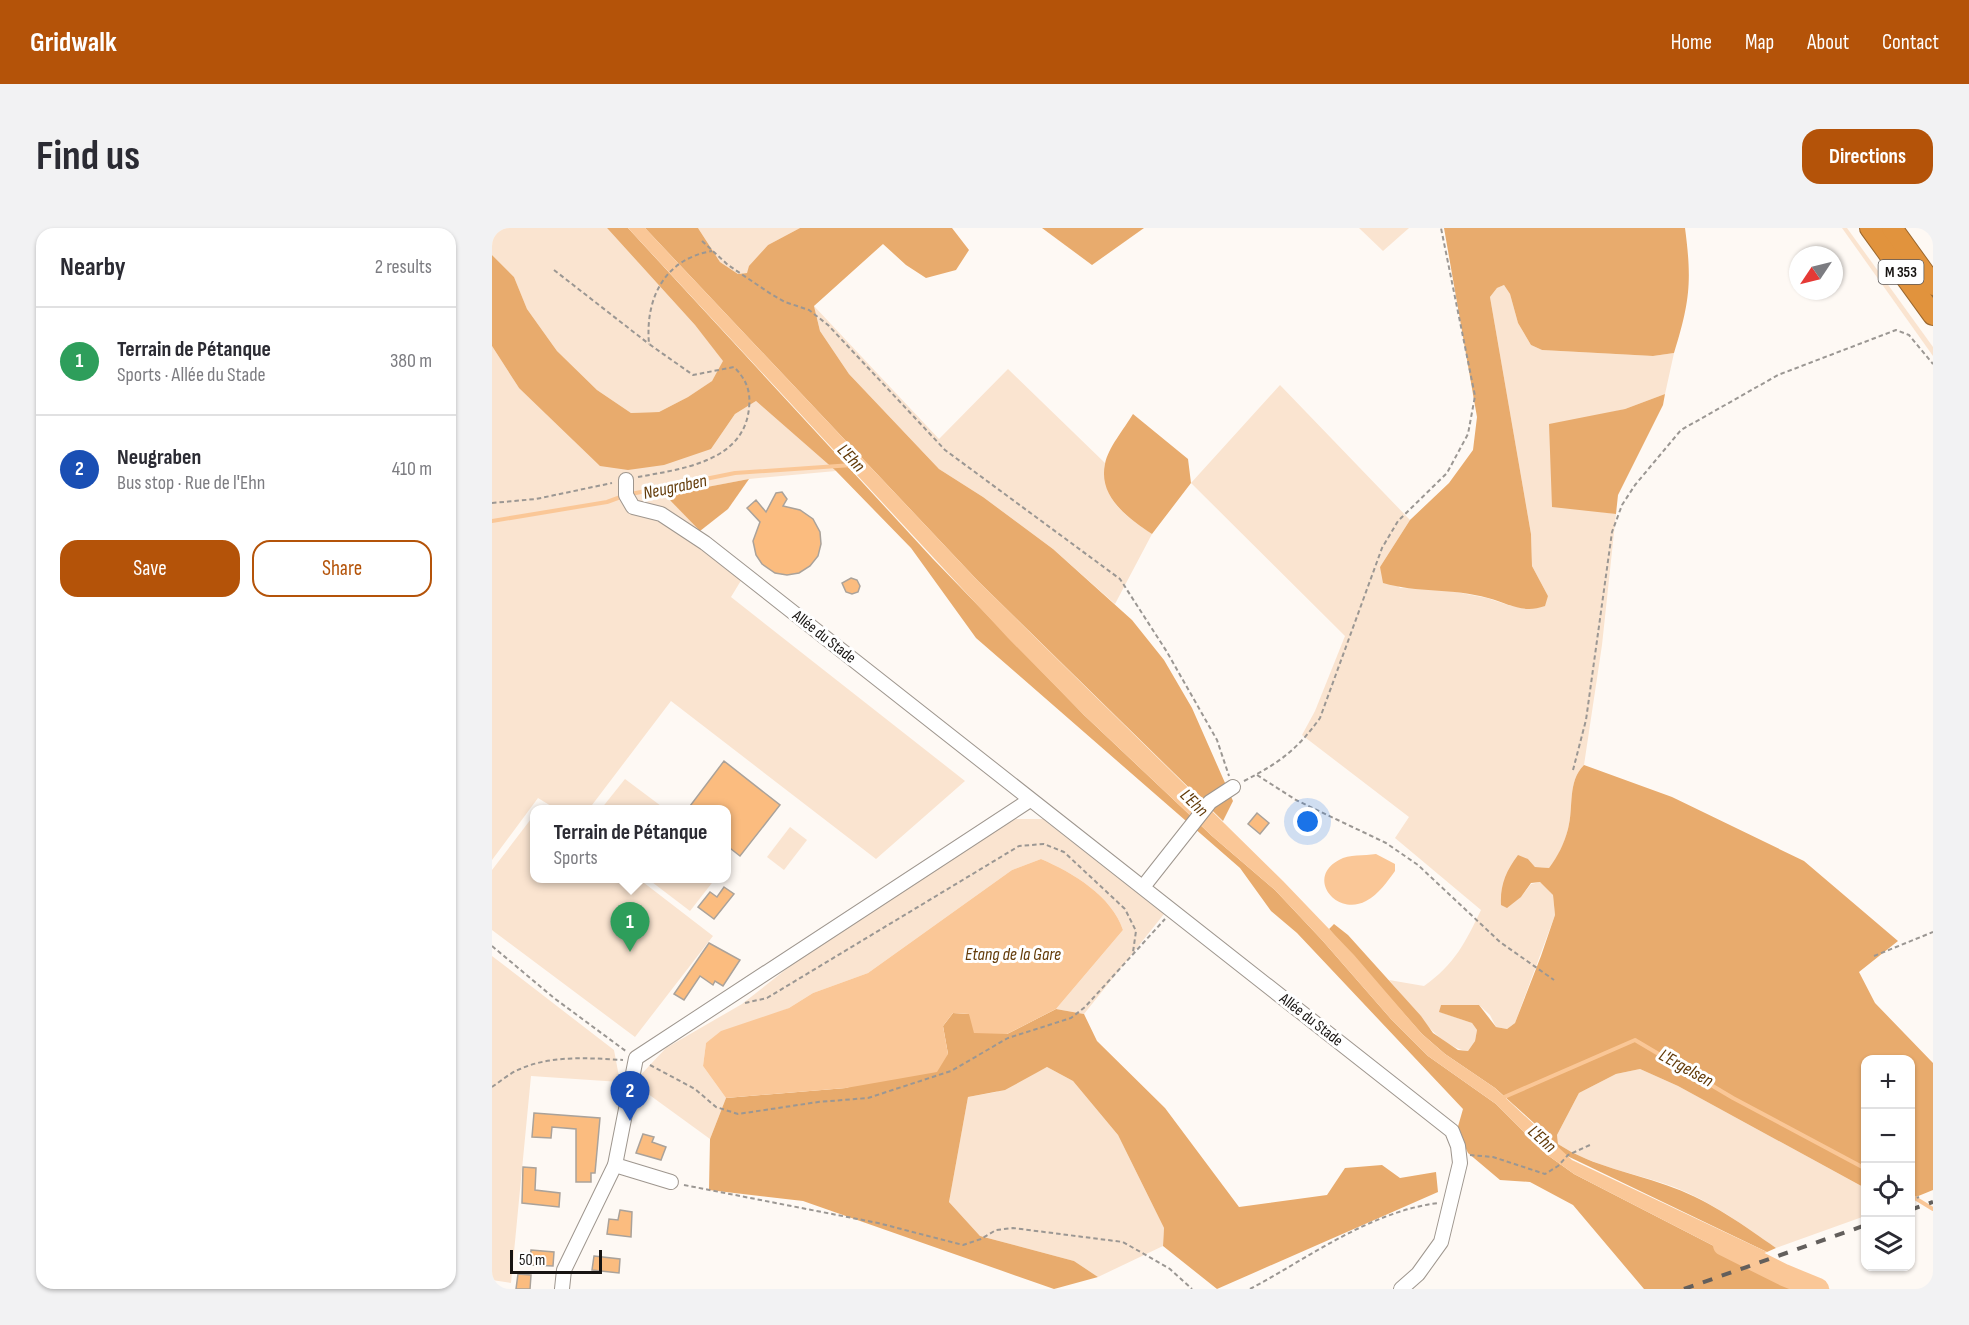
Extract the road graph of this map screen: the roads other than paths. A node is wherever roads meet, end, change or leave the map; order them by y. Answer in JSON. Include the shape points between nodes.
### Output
{"nodes":[{"id":1,"x":1858,"y":228,"type":"edge"},
{"id":2,"x":1870,"y":228,"type":"edge"},
{"id":3,"x":1892,"y":228,"type":"edge"},
{"id":4,"x":1924,"y":289,"type":"edge"},
{"id":5,"x":1933,"y":315,"type":"edge"},
{"id":6,"x":626,"y":480,"type":"road end"},
{"id":7,"x":1233,"y":787,"type":"road end"},
{"id":8,"x":1030,"y":800,"type":"junction"},
{"id":9,"x":1143,"y":888,"type":"junction"},
{"id":10,"x":615,"y":1165,"type":"junction"},
{"id":11,"x":671,"y":1182,"type":"road end"},
{"id":12,"x":562,"y":1289,"type":"edge"},
{"id":13,"x":1401,"y":1289,"type":"edge"}],
"edges":[{"from":1,"to":4,"type":"highway","number":"M 353"},
{"from":2,"to":4,"type":"highway","number":"M 353"},
{"from":3,"to":4,"type":"highway","number":"M 353"},
{"from":4,"to":5,"type":"highway","number":"M 353"},
{"from":6,"to":8,"type":"street","name":"Allée du Stade","via":[[626,495],[633,507],[662,514],[705,543]]},
{"from":7,"to":9,"type":"street","via":[[1210,802],[1193,821]]},
{"from":8,"to":9,"type":"street","name":"Allée du Stade"},
{"from":8,"to":10,"type":"street","via":[[635,1059]]},
{"from":9,"to":13,"type":"street","name":"Allée du Stade","via":[[1452,1131],[1459,1154],[1441,1242],[1418,1274]]},
{"from":10,"to":11,"type":"street"},
{"from":10,"to":12,"type":"street","via":[[564,1269]]}]}
